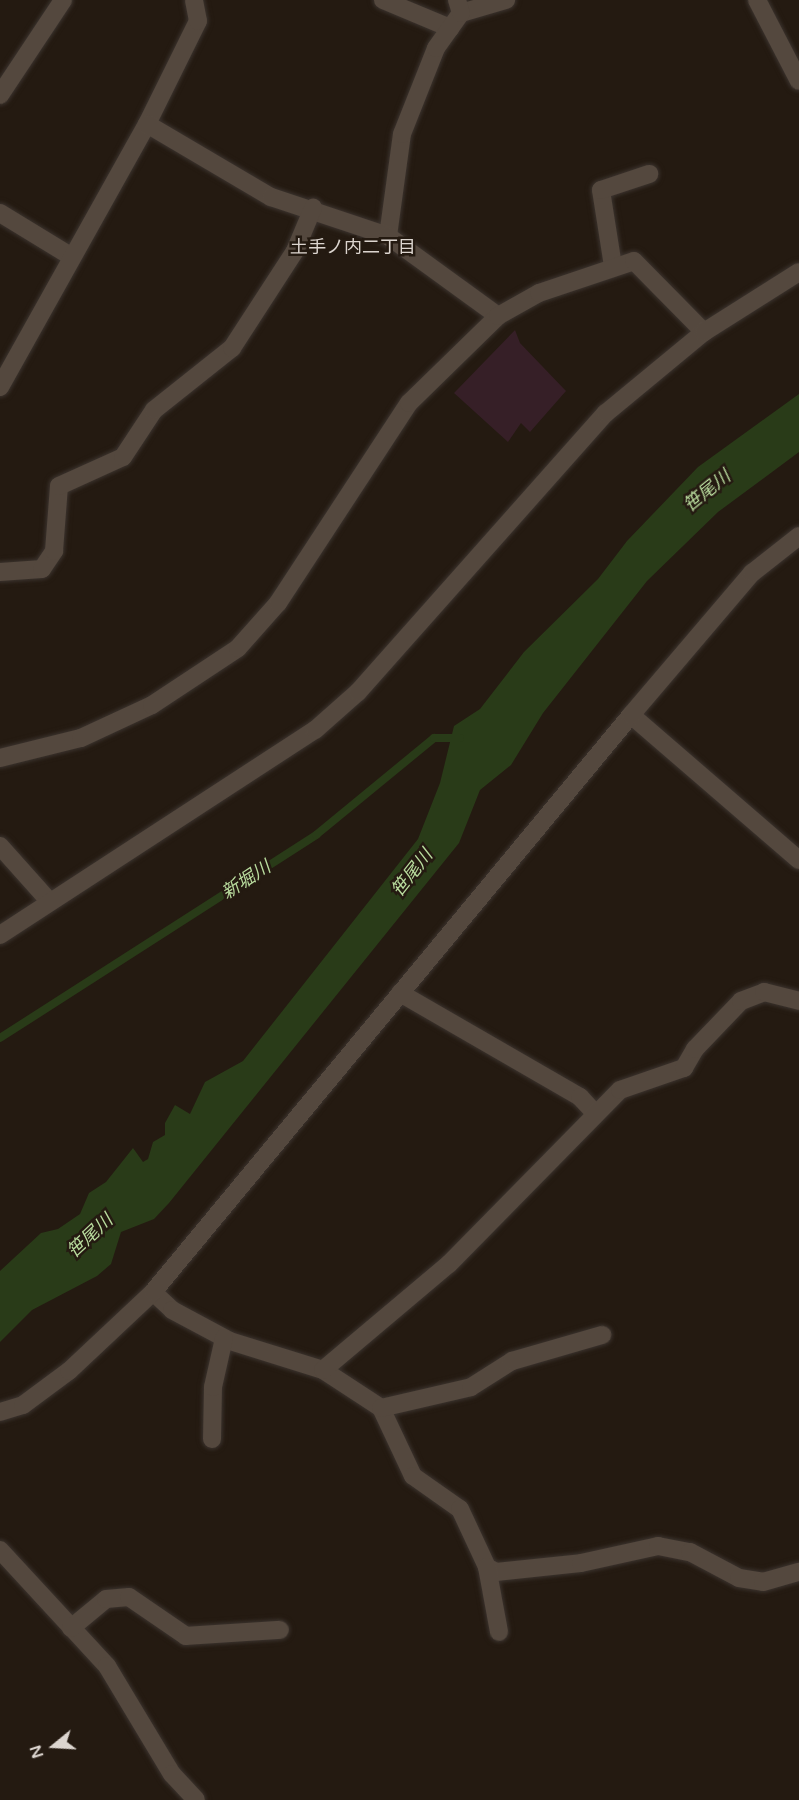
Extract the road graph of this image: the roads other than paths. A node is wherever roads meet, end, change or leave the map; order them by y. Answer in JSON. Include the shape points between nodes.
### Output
{"nodes":[{"id":1,"x":63,"y":0,"type":"edge"},
{"id":2,"x":194,"y":0,"type":"edge"},
{"id":3,"x":383,"y":0,"type":"edge"},
{"id":4,"x":506,"y":0,"type":"edge"},
{"id":5,"x":758,"y":0,"type":"edge"},
{"id":6,"x":456,"y":14,"type":"edge"},
{"id":7,"x":799,"y":81,"type":"edge"},
{"id":8,"x":0,"y":95,"type":"edge"},
{"id":9,"x":147,"y":124,"type":"junction"},
{"id":10,"x":650,"y":174,"type":"dead end"},
{"id":11,"x":313,"y":208,"type":"junction"},
{"id":12,"x":0,"y":213,"type":"edge"},
{"id":13,"x":388,"y":236,"type":"junction"},
{"id":14,"x":72,"y":257,"type":"junction"},
{"id":15,"x":613,"y":266,"type":"junction"},
{"id":16,"x":799,"y":272,"type":"edge"},
{"id":17,"x":498,"y":316,"type":"junction"},
{"id":18,"x":704,"y":332,"type":"junction"},
{"id":19,"x":0,"y":387,"type":"edge"},
{"id":20,"x":799,"y":536,"type":"edge"},
{"id":21,"x":0,"y":572,"type":"edge"},
{"id":22,"x":631,"y":715,"type":"junction"},
{"id":23,"x":0,"y":758,"type":"edge"},
{"id":24,"x":0,"y":846,"type":"edge"},
{"id":25,"x":799,"y":860,"type":"edge"},
{"id":26,"x":50,"y":902,"type":"junction"},
{"id":27,"x":0,"y":935,"type":"edge"},
{"id":28,"x":400,"y":993,"type":"junction"},
{"id":29,"x":799,"y":1001,"type":"edge"},
{"id":30,"x":596,"y":1114,"type":"junction"},
{"id":31,"x":153,"y":1292,"type":"junction"},
{"id":32,"x":602,"y":1335,"type":"dead end"},
{"id":33,"x":224,"y":1338,"type":"junction"},
{"id":34,"x":323,"y":1370,"type":"junction"},
{"id":35,"x":381,"y":1408,"type":"junction"},
{"id":36,"x":0,"y":1412,"type":"edge"},
{"id":37,"x":212,"y":1439,"type":"dead end"},
{"id":38,"x":0,"y":1550,"type":"edge"},
{"id":39,"x":487,"y":1567,"type":"junction"},
{"id":40,"x":799,"y":1572,"type":"edge"},
{"id":41,"x":71,"y":1628,"type":"junction"},
{"id":42,"x":280,"y":1630,"type":"dead end"},
{"id":43,"x":499,"y":1632,"type":"dead end"},
{"id":44,"x":196,"y":1800,"type":"edge"}],
"edges":[{"from":1,"to":8,"type":"street"},
{"from":2,"to":9,"type":"street","via":[[198,21]]},
{"from":3,"to":6,"type":"street"},
{"from":4,"to":6,"type":"street"},
{"from":5,"to":7,"type":"street"},
{"from":6,"to":13,"type":"street","via":[[436,48],[402,134]]},
{"from":9,"to":11,"type":"street","via":[[271,197]]},
{"from":9,"to":14,"type":"street"},
{"from":10,"to":15,"type":"street","via":[[601,190]]},
{"from":11,"to":13,"type":"street"},
{"from":11,"to":21,"type":"street","via":[[295,251],[232,348],[154,410],[123,457],[59,486],[54,551],[42,569]]},
{"from":12,"to":14,"type":"street"},
{"from":13,"to":17,"type":"street"},
{"from":14,"to":19,"type":"street"},
{"from":15,"to":17,"type":"street","via":[[539,293]]},
{"from":15,"to":18,"type":"street","via":[[634,261]]},
{"from":16,"to":18,"type":"street"},
{"from":17,"to":23,"type":"street","via":[[409,403],[278,603],[238,648],[152,705],[81,738]]},
{"from":18,"to":26,"type":"street","via":[[606,413],[358,692],[315,730]]},
{"from":20,"to":22,"type":"street","via":[[752,573]]},
{"from":22,"to":25,"type":"street"},
{"from":22,"to":28,"type":"street"},
{"from":24,"to":26,"type":"street"},
{"from":26,"to":27,"type":"street"},
{"from":28,"to":30,"type":"street","via":[[580,1097]]},
{"from":28,"to":31,"type":"street"},
{"from":29,"to":30,"type":"street","via":[[764,992],[741,1001],[694,1049],[684,1068],[620,1090]]},
{"from":30,"to":34,"type":"street","via":[[449,1264]]},
{"from":31,"to":33,"type":"street","via":[[172,1310]]},
{"from":31,"to":36,"type":"street","via":[[69,1371],[23,1405]]},
{"from":32,"to":35,"type":"street","via":[[512,1361],[471,1387]]},
{"from":33,"to":34,"type":"street"},
{"from":33,"to":37,"type":"street","via":[[213,1386]]},
{"from":34,"to":35,"type":"street"},
{"from":35,"to":39,"type":"street","via":[[413,1476],[460,1509]]},
{"from":38,"to":41,"type":"street"},
{"from":39,"to":40,"type":"street","via":[[502,1572],[582,1563],[658,1546],[690,1551],[739,1578],[763,1582]]},
{"from":39,"to":43,"type":"street"},
{"from":41,"to":42,"type":"street","via":[[106,1599],[129,1597],[186,1636]]},
{"from":41,"to":44,"type":"street","via":[[106,1666],[172,1774]]}]}
